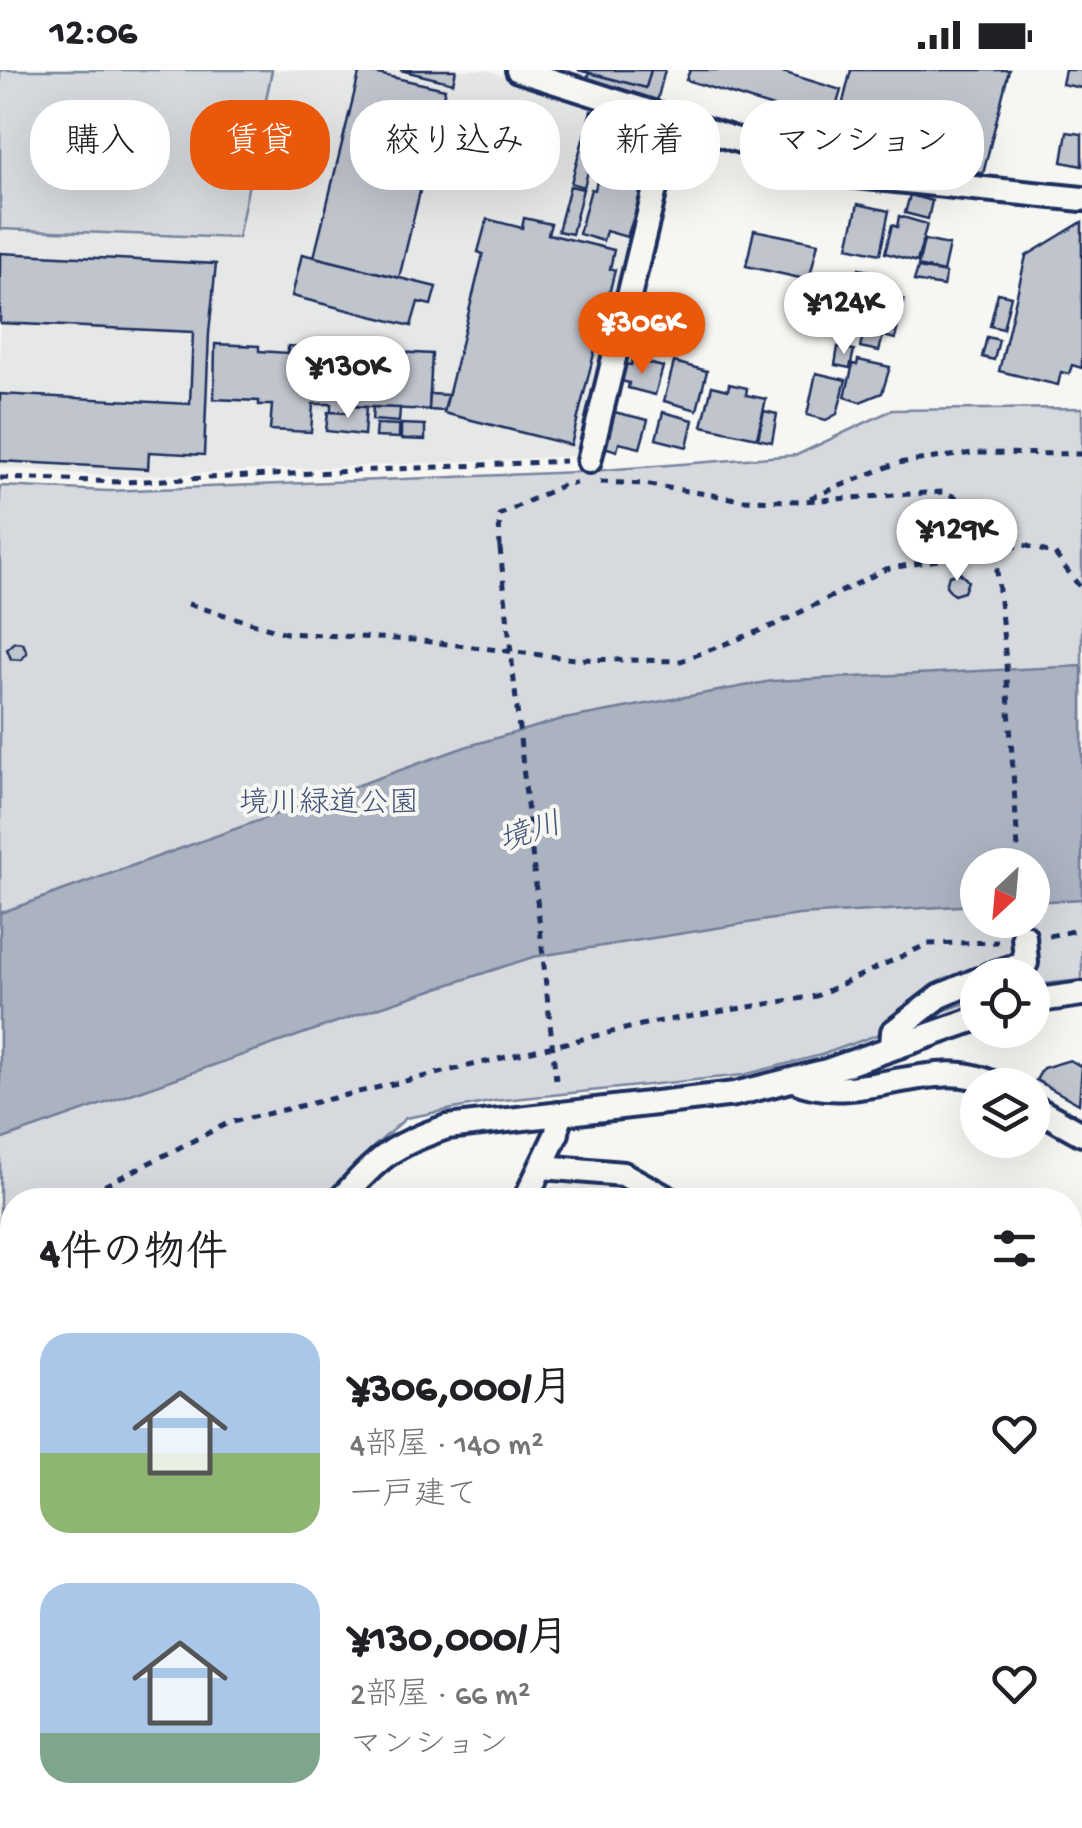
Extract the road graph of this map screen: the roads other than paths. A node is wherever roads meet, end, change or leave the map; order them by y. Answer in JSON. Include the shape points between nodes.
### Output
{"nodes":[{"id":1,"x":518,"y":70,"type":"edge"},
{"id":2,"x":612,"y":100,"type":"edge"},
{"id":3,"x":720,"y":135,"type":"edge"},
{"id":4,"x":655,"y":190,"type":"edge"},
{"id":5,"x":1082,"y":199,"type":"edge"},
{"id":6,"x":588,"y":460,"type":"road end"},
{"id":7,"x":1024,"y":939,"type":"road end"},
{"id":8,"x":1026,"y":958,"type":"edge"},
{"id":9,"x":960,"y":988,"type":"edge"},
{"id":10,"x":1082,"y":994,"type":"edge"},
{"id":11,"x":1050,"y":998,"type":"edge"},
{"id":12,"x":960,"y":1024,"type":"edge"},
{"id":13,"x":892,"y":1046,"type":"junction"},
{"id":14,"x":960,"y":1074,"type":"edge"},
{"id":15,"x":792,"y":1079,"type":"junction"},
{"id":16,"x":560,"y":1114,"type":"junction"},
{"id":17,"x":1050,"y":1116,"type":"edge"},
{"id":18,"x":1082,"y":1134,"type":"edge"},
{"id":19,"x":543,"y":1167,"type":"junction"},
{"id":20,"x":351,"y":1188,"type":"edge"},
{"id":21,"x":531,"y":1188,"type":"edge"},
{"id":22,"x":648,"y":1188,"type":"edge"}],
"edges":[{"from":1,"to":2,"type":"street"},
{"from":3,"to":5,"type":"street","via":[[847,176]]},
{"from":4,"to":6,"type":"street"},
{"from":7,"to":8,"type":"street"},
{"from":9,"to":13,"type":"street","via":[[893,1032]]},
{"from":10,"to":11,"type":"street"},
{"from":12,"to":13,"type":"street"},
{"from":13,"to":15,"type":"street"},
{"from":14,"to":15,"type":"street","via":[[814,1089]]},
{"from":15,"to":16,"type":"street","via":[[736,1094]]},
{"from":16,"to":19,"type":"street"},
{"from":16,"to":20,"type":"street","via":[[446,1127],[403,1142]]},
{"from":17,"to":18,"type":"street"},
{"from":19,"to":21,"type":"street"},
{"from":19,"to":22,"type":"street","via":[[623,1174]]}]}
